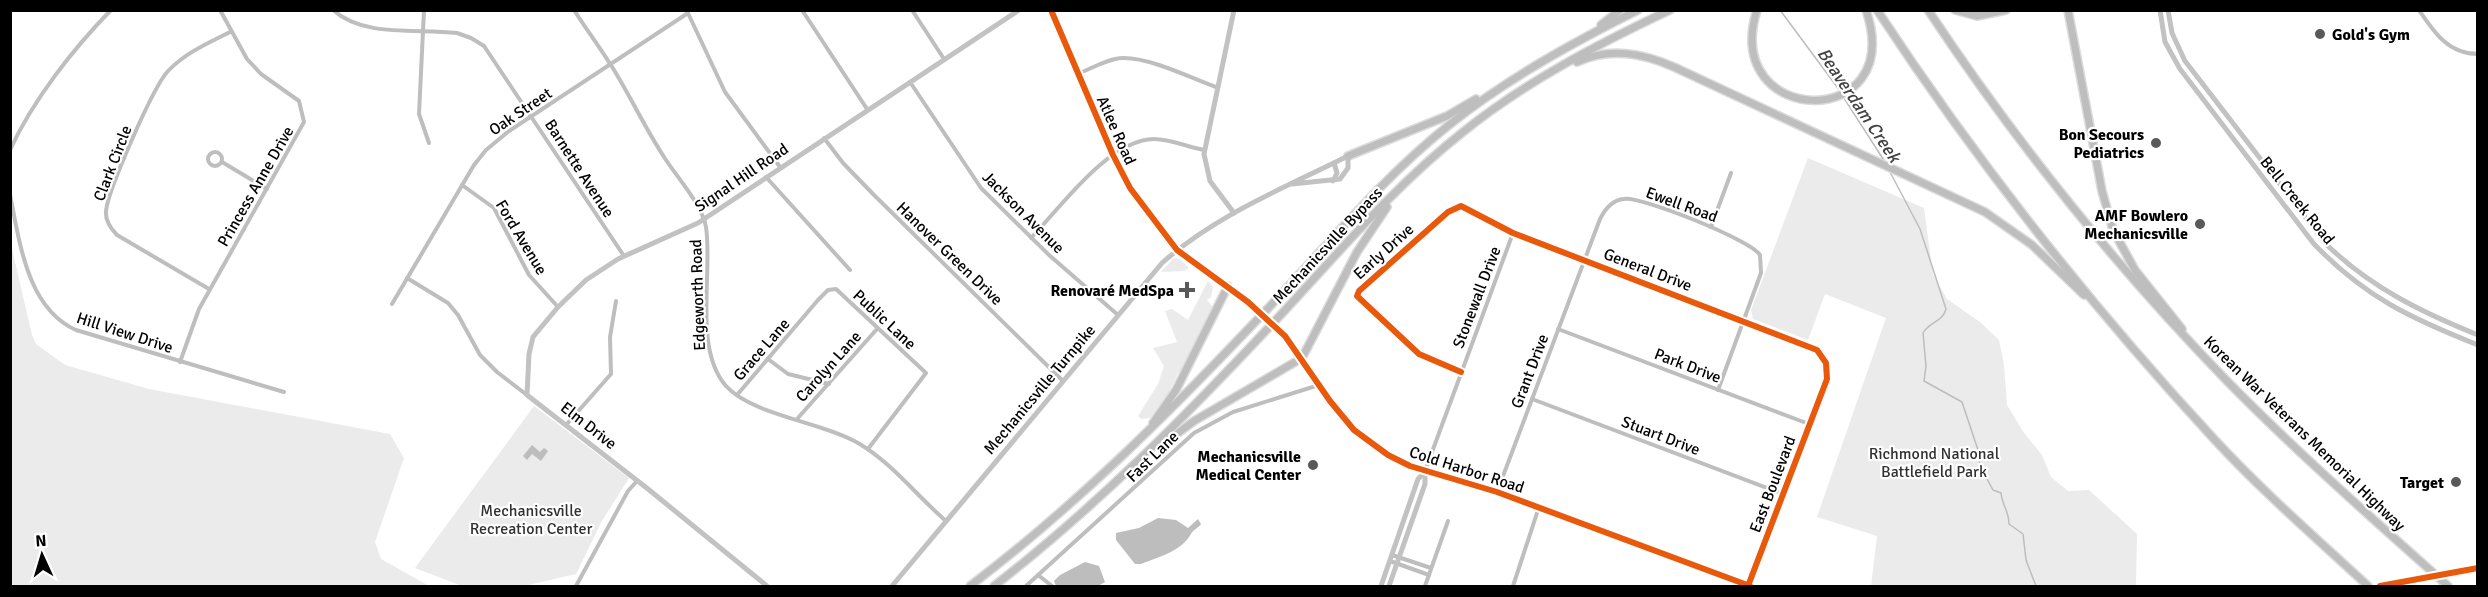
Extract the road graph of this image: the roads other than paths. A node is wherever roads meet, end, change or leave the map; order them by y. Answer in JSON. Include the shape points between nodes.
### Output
{"nodes":[{"id":1,"x":111,"y":10,"type":"edge"},
{"id":2,"x":220,"y":10,"type":"edge"},
{"id":3,"x":333,"y":10,"type":"edge"},
{"id":4,"x":424,"y":10,"type":"edge"},
{"id":5,"x":574,"y":10,"type":"edge"},
{"id":6,"x":802,"y":10,"type":"edge"},
{"id":7,"x":912,"y":10,"type":"edge"},
{"id":8,"x":1019,"y":10,"type":"edge"},
{"id":9,"x":1051,"y":10,"type":"edge"},
{"id":10,"x":1234,"y":10,"type":"edge"},
{"id":11,"x":1620,"y":10,"type":"edge"},
{"id":12,"x":1638,"y":10,"type":"edge"},
{"id":13,"x":1670,"y":10,"type":"edge"},
{"id":14,"x":1757,"y":10,"type":"edge"},
{"id":15,"x":1866,"y":10,"type":"edge"},
{"id":16,"x":1877,"y":10,"type":"edge"},
{"id":17,"x":1928,"y":10,"type":"edge"},
{"id":18,"x":1955,"y":10,"type":"edge"},
{"id":19,"x":2006,"y":10,"type":"edge"},
{"id":20,"x":2068,"y":10,"type":"edge"},
{"id":21,"x":2160,"y":10,"type":"edge"},
{"id":22,"x":2168,"y":10,"type":"edge"},
{"id":23,"x":2419,"y":10,"type":"edge"},
{"id":24,"x":688,"y":12,"type":"edge"},
{"id":25,"x":424,"y":30,"type":"junction"},
{"id":26,"x":230,"y":32,"type":"junction"},
{"id":27,"x":2478,"y":54,"type":"edge"},
{"id":28,"x":944,"y":59,"type":"junction"},
{"id":29,"x":1538,"y":63,"type":"junction"},
{"id":30,"x":610,"y":64,"type":"junction"},
{"id":31,"x":1078,"y":74,"type":"junction"},
{"id":32,"x":1518,"y":76,"type":"junction"},
{"id":33,"x":910,"y":81,"type":"junction"},
{"id":34,"x":1216,"y":87,"type":"junction"},
{"id":35,"x":867,"y":109,"type":"junction"},
{"id":36,"x":1491,"y":110,"type":"junction"},
{"id":37,"x":532,"y":116,"type":"junction"},
{"id":38,"x":824,"y":138,"type":"junction"},
{"id":39,"x":429,"y":143,"type":"dead end"},
{"id":40,"x":10,"y":150,"type":"edge"},
{"id":41,"x":1204,"y":150,"type":"junction"},
{"id":42,"x":1437,"y":153,"type":"junction"},
{"id":43,"x":1113,"y":155,"type":"junction"},
{"id":44,"x":1348,"y":156,"type":"junction"},
{"id":45,"x":222,"y":162,"type":"dead end"},
{"id":46,"x":1334,"y":163,"type":"junction"},
{"id":47,"x":780,"y":167,"type":"junction"},
{"id":48,"x":1731,"y":173,"type":"dead end"},
{"id":49,"x":765,"y":177,"type":"junction"},
{"id":50,"x":1331,"y":182,"type":"junction"},
{"id":51,"x":1292,"y":184,"type":"junction"},
{"id":52,"x":462,"y":185,"type":"junction"},
{"id":53,"x":267,"y":189,"type":"junction"},
{"id":54,"x":10,"y":195,"type":"edge"},
{"id":55,"x":1234,"y":213,"type":"junction"},
{"id":56,"x":704,"y":219,"type":"junction"},
{"id":57,"x":1434,"y":224,"type":"joint"},
{"id":58,"x":1711,"y":227,"type":"junction"},
{"id":59,"x":1513,"y":232,"type":"junction"},
{"id":60,"x":1031,"y":238,"type":"junction"},
{"id":61,"x":1177,"y":250,"type":"junction"},
{"id":62,"x":624,"y":256,"type":"junction"},
{"id":63,"x":1585,"y":260,"type":"junction"},
{"id":64,"x":850,"y":270,"type":"dead end"},
{"id":65,"x":407,"y":278,"type":"junction"},
{"id":66,"x":1228,"y":286,"type":"junction"},
{"id":67,"x":210,"y":289,"type":"junction"},
{"id":68,"x":615,"y":302,"type":"dead end"},
{"id":69,"x":392,"y":304,"type":"dead end"},
{"id":70,"x":558,"y":307,"type":"junction"},
{"id":71,"x":1118,"y":315,"type":"junction"},
{"id":72,"x":2105,"y":315,"type":"junction"},
{"id":73,"x":803,"y":318,"type":"joint"},
{"id":74,"x":1744,"y":320,"type":"junction"},
{"id":75,"x":1558,"y":328,"type":"junction"},
{"id":76,"x":877,"y":330,"type":"junction"},
{"id":77,"x":2478,"y":335,"type":"edge"},
{"id":78,"x":2192,"y":344,"type":"junction"},
{"id":79,"x":2478,"y":345,"type":"edge"},
{"id":80,"x":1302,"y":358,"type":"junction"},
{"id":81,"x":768,"y":359,"type":"junction"},
{"id":82,"x":180,"y":362,"type":"junction"},
{"id":83,"x":1461,"y":372,"type":"junction"},
{"id":84,"x":1064,"y":381,"type":"junction"},
{"id":85,"x":829,"y":384,"type":"junction"},
{"id":86,"x":1319,"y":385,"type":"junction"},
{"id":87,"x":1718,"y":390,"type":"junction"},
{"id":88,"x":1822,"y":390,"type":"joint"},
{"id":89,"x":284,"y":393,"type":"dead end"},
{"id":90,"x":527,"y":395,"type":"junction"},
{"id":91,"x":737,"y":395,"type":"junction"},
{"id":92,"x":1532,"y":399,"type":"junction"},
{"id":93,"x":797,"y":419,"type":"junction"},
{"id":94,"x":1809,"y":424,"type":"junction"},
{"id":95,"x":566,"y":425,"type":"junction"},
{"id":96,"x":868,"y":449,"type":"junction"},
{"id":97,"x":1114,"y":465,"type":"junction"},
{"id":98,"x":1425,"y":472,"type":"junction"},
{"id":99,"x":638,"y":480,"type":"junction"},
{"id":100,"x":1113,"y":486,"type":"junction"},
{"id":101,"x":1497,"y":492,"type":"junction"},
{"id":102,"x":1783,"y":494,"type":"junction"},
{"id":103,"x":1539,"y":507,"type":"junction"},
{"id":104,"x":1448,"y":521,"type":"dead end"},
{"id":105,"x":946,"y":522,"type":"junction"},
{"id":106,"x":1391,"y":558,"type":"junction"},
{"id":107,"x":1398,"y":561,"type":"junction"},
{"id":108,"x":1431,"y":568,"type":"junction"},
{"id":109,"x":2478,"y":568,"type":"edge"},
{"id":110,"x":1038,"y":575,"type":"junction"},
{"id":111,"x":1429,"y":575,"type":"junction"},
{"id":112,"x":576,"y":586,"type":"edge"},
{"id":113,"x":766,"y":586,"type":"edge"},
{"id":114,"x":892,"y":586,"type":"edge"},
{"id":115,"x":970,"y":586,"type":"edge"},
{"id":116,"x":994,"y":586,"type":"edge"},
{"id":117,"x":1026,"y":586,"type":"edge"},
{"id":118,"x":1052,"y":586,"type":"edge"},
{"id":119,"x":1381,"y":586,"type":"edge"},
{"id":120,"x":1389,"y":586,"type":"edge"},
{"id":121,"x":1425,"y":586,"type":"edge"},
{"id":122,"x":1513,"y":586,"type":"edge"},
{"id":123,"x":1749,"y":586,"type":"edge"},
{"id":124,"x":2368,"y":586,"type":"edge"},
{"id":125,"x":2380,"y":586,"type":"edge"},
{"id":126,"x":2448,"y":586,"type":"edge"}],
"edges":[{"from":1,"to":40,"type":"street","via":[[77,47]]},
{"from":2,"to":26,"type":"street","name":"Princess Anne Drive"},
{"from":3,"to":25,"type":"street","name":"Barnette Avenue","via":[[359,25]]},
{"from":4,"to":25,"type":"street"},
{"from":5,"to":30,"type":"street","name":"Edgeworth Road"},
{"from":6,"to":35,"type":"street"},
{"from":7,"to":28,"type":"street"},
{"from":8,"to":28,"type":"main road","name":"Signal Hill Road"},
{"from":9,"to":31,"type":"main road","name":"Atlee Road"},
{"from":10,"to":34,"type":"main road"},
{"from":11,"to":29,"type":"highway"},
{"from":12,"to":29,"type":"highway"},
{"from":13,"to":36,"type":"highway","name":"Mechanicsville Bypass","via":[[1549,74]]},
{"from":14,"to":15,"type":"highway","via":[[1753,44],[1764,75],[1785,95],[1803,102],[1818,102],[1841,95],[1867,67],[1872,36]]},
{"from":16,"to":72,"type":"highway","via":[[1989,170]]},
{"from":17,"to":78,"type":"highway","name":"Korean War Veterans Memorial Highway","via":[[2062,195]]},
{"from":18,"to":19,"type":"highway","via":[[1977,16]]},
{"from":20,"to":78,"type":"highway","via":[[2113,230],[2135,270]]},
{"from":21,"to":79,"type":"main road","name":"Bell Creek Road","via":[[2165,42],[2180,69],[2314,244],[2352,280],[2384,303]]},
{"from":22,"to":77,"type":"main road","name":"Bell Creek Road","via":[[2172,33],[2185,62],[2326,244],[2351,268],[2393,297]]},
{"from":23,"to":27,"type":"street","via":[[2446,45]]},
{"from":24,"to":30,"type":"street","name":"Oak Street"},
{"from":24,"to":47,"type":"street","via":[[725,92]]},
{"from":25,"to":37,"type":"street","name":"Barnette Avenue","via":[[457,33],[478,41]]},
{"from":25,"to":39,"type":"street","via":[[419,114]]},
{"from":26,"to":53,"type":"street","name":"Princess Anne Drive","via":[[253,66],[296,97],[304,110],[301,132]]},
{"from":26,"to":67,"type":"street","name":"Clark Circle","via":[[184,57],[157,85],[106,213],[108,224],[123,239]]},
{"from":28,"to":33,"type":"main road","name":"Signal Hill Road"},
{"from":29,"to":32,"type":"highway"},
{"from":30,"to":37,"type":"street","name":"Oak Street"},
{"from":30,"to":56,"type":"street","name":"Edgeworth Road"},
{"from":31,"to":34,"type":"street","via":[[1125,58]]},
{"from":31,"to":43,"type":"main road","name":"Atlee Road"},
{"from":32,"to":44,"type":"highway","via":[[1447,116]]},
{"from":32,"to":97,"type":"highway","name":"Mechanicsville Bypass","via":[[1466,111],[1404,164]]},
{"from":33,"to":35,"type":"main road","name":"Signal Hill Road"},
{"from":33,"to":60,"type":"street","name":"Jackson Avenue","via":[[972,177]]},
{"from":34,"to":41,"type":"main road"},
{"from":35,"to":38,"type":"main road","name":"Signal Hill Road"},
{"from":36,"to":42,"type":"highway","name":"Mechanicsville Bypass"},
{"from":36,"to":72,"type":"highway","via":[[1588,57],[1611,52],[1658,60],[1972,205],[2007,225],[2041,253]]},
{"from":37,"to":52,"type":"street","name":"Oak Street","via":[[486,150]]},
{"from":37,"to":62,"type":"street","name":"Barnette Avenue"},
{"from":38,"to":47,"type":"main road","name":"Signal Hill Road"},
{"from":38,"to":84,"type":"street","name":"Hanover Green Drive","via":[[874,195]]},
{"from":41,"to":43,"type":"street","via":[[1153,139]]},
{"from":41,"to":55,"type":"main road","via":[[1210,181]]},
{"from":42,"to":80,"type":"highway","via":[[1374,224]]},
{"from":42,"to":100,"type":"highway","name":"Mechanicsville Bypass","via":[[1167,435]]},
{"from":43,"to":60,"type":"street"},
{"from":43,"to":61,"type":"main road","name":"Atlee Road","via":[[1130,188]]},
{"from":44,"to":46,"type":"main road","name":"Mechanicsville Turnpike"},
{"from":44,"to":50,"type":"main road","via":[[1345,175]]},
{"from":45,"to":53,"type":"street"},
{"from":46,"to":50,"type":"main road","via":[[1337,173]]},
{"from":46,"to":51,"type":"main road","name":"Mechanicsville Turnpike"},
{"from":47,"to":49,"type":"main road","name":"Signal Hill Road"},
{"from":48,"to":58,"type":"street"},
{"from":49,"to":56,"type":"main road","name":"Signal Hill Road"},
{"from":49,"to":64,"type":"street"},
{"from":50,"to":51,"type":"main road"},
{"from":51,"to":55,"type":"main road","name":"Mechanicsville Turnpike"},
{"from":52,"to":65,"type":"street","name":"Oak Street"},
{"from":52,"to":70,"type":"street","name":"Ford Avenue","via":[[494,208],[529,275]]},
{"from":53,"to":67,"type":"street","name":"Princess Anne Drive"},
{"from":54,"to":82,"type":"street","name":"Hill View Drive","via":[[33,286],[52,316],[76,330]]},
{"from":55,"to":61,"type":"main road","name":"Mechanicsville Turnpike"},
{"from":56,"to":62,"type":"main road","name":"Signal Hill Road"},
{"from":56,"to":91,"type":"street","name":"Edgeworth Road","via":[[709,347],[720,378]]},
{"from":57,"to":59,"type":"street","name":"General Drive","via":[[1461,206]]},
{"from":57,"to":83,"type":"street","name":"Early Drive","via":[[1357,293],[1419,354]]},
{"from":58,"to":63,"type":"street","name":"Ewell Road","via":[[1647,203],[1622,199],[1603,213]]},
{"from":58,"to":74,"type":"street","name":"Ewell Road","via":[[1758,252],[1762,264]]},
{"from":59,"to":63,"type":"street","name":"General Drive"},
{"from":59,"to":83,"type":"street","name":"Stonewall Drive"},
{"from":60,"to":71,"type":"street","name":"Jackson Avenue"},
{"from":61,"to":66,"type":"main road","name":"Cold Harbor Road"},
{"from":61,"to":71,"type":"main road","name":"Mechanicsville Turnpike"},
{"from":62,"to":70,"type":"main road","name":"Signal Hill Road","via":[[596,272]]},
{"from":63,"to":74,"type":"street","name":"General Drive"},
{"from":63,"to":75,"type":"street","name":"Grant Drive"},
{"from":65,"to":69,"type":"street","name":"Oak Street"},
{"from":65,"to":90,"type":"street","name":"Elm Drive","via":[[448,303],[480,355]]},
{"from":66,"to":80,"type":"main road","name":"Cold Harbor Road","bridge":true,"via":[[1285,336]]},
{"from":66,"to":97,"type":"highway","via":[[1172,397]]},
{"from":67,"to":82,"type":"street","name":"Princess Anne Drive","via":[[194,320]]},
{"from":68,"to":95,"type":"street","via":[[610,337],[611,374]]},
{"from":70,"to":90,"type":"main road","name":"Signal Hill Road","via":[[531,342]]},
{"from":71,"to":84,"type":"main road","name":"Mechanicsville Turnpike"},
{"from":72,"to":124,"type":"highway","via":[[2216,440]]},
{"from":73,"to":76,"type":"street","name":"Public Lane","via":[[834,288]]},
{"from":73,"to":81,"type":"street","name":"Grace Lane"},
{"from":74,"to":87,"type":"street","name":"Ewell Road"},
{"from":74,"to":88,"type":"street","name":"General Drive","via":[[1821,353],[1827,368]]},
{"from":75,"to":87,"type":"street","name":"Park Drive"},
{"from":75,"to":92,"type":"street","name":"Grant Drive"},
{"from":76,"to":85,"type":"street","name":"Carolyn Lane"},
{"from":76,"to":96,"type":"street","name":"Public Lane","via":[[926,373]]},
{"from":78,"to":126,"type":"highway","name":"Korean War Veterans Memorial Highway","via":[[2274,427]]},
{"from":80,"to":86,"type":"main road","name":"Cold Harbor Road"},
{"from":80,"to":100,"type":"highway","via":[[1194,421]]},
{"from":81,"to":85,"type":"street","via":[[788,374]]},
{"from":81,"to":91,"type":"street","name":"Grace Lane"},
{"from":82,"to":89,"type":"street","name":"Hill View Drive"},
{"from":83,"to":98,"type":"street","name":"Stonewall Drive"},
{"from":84,"to":105,"type":"main road","name":"Mechanicsville Turnpike"},
{"from":85,"to":93,"type":"street","name":"Carolyn Lane"},
{"from":86,"to":98,"type":"main road","name":"Cold Harbor Road","via":[[1354,430],[1396,460]]},
{"from":86,"to":110,"type":"street","name":"Fast Lane","via":[[1244,408],[1194,433]]},
{"from":87,"to":94,"type":"street","name":"Park Drive"},
{"from":88,"to":94,"type":"street","name":"East Boulevard"},
{"from":90,"to":95,"type":"main road","name":"Elm Drive"},
{"from":91,"to":93,"type":"street","name":"Edgeworth Road"},
{"from":92,"to":101,"type":"street","name":"Grant Drive"},
{"from":92,"to":102,"type":"street","name":"Stuart Drive"},
{"from":93,"to":96,"type":"street","name":"Edgeworth Road"},
{"from":94,"to":102,"type":"street","name":"East Boulevard"},
{"from":95,"to":99,"type":"main road","name":"Elm Drive"},
{"from":96,"to":105,"type":"street","name":"Edgeworth Road"},
{"from":97,"to":115,"type":"highway","name":"Mechanicsville Bypass","via":[[1058,517]]},
{"from":98,"to":101,"type":"main road","name":"Cold Harbor Road"},
{"from":98,"to":106,"type":"main road","via":[[1418,479]]},
{"from":98,"to":107,"type":"main road","via":[[1425,484]]},
{"from":99,"to":112,"type":"street","via":[[628,491]]},
{"from":99,"to":113,"type":"main road","name":"Elm Drive"},
{"from":100,"to":116,"type":"highway","name":"Mechanicsville Bypass"},
{"from":101,"to":103,"type":"main road","name":"Cold Harbor Road"},
{"from":102,"to":123,"type":"street","name":"East Boulevard"},
{"from":103,"to":122,"type":"street"},
{"from":103,"to":123,"type":"main road","name":"Cold Harbor Road"},
{"from":104,"to":108,"type":"street"},
{"from":105,"to":114,"type":"main road","name":"Mechanicsville Turnpike"},
{"from":106,"to":107,"type":"street"},
{"from":106,"to":119,"type":"main road"},
{"from":107,"to":108,"type":"street"},
{"from":107,"to":111,"type":"street"},
{"from":107,"to":120,"type":"main road"},
{"from":108,"to":111,"type":"street"},
{"from":109,"to":125,"type":"main road","bridge":true},
{"from":110,"to":117,"type":"street","name":"Fast Lane"},
{"from":110,"to":118,"type":"street"},
{"from":111,"to":121,"type":"street"}]}
